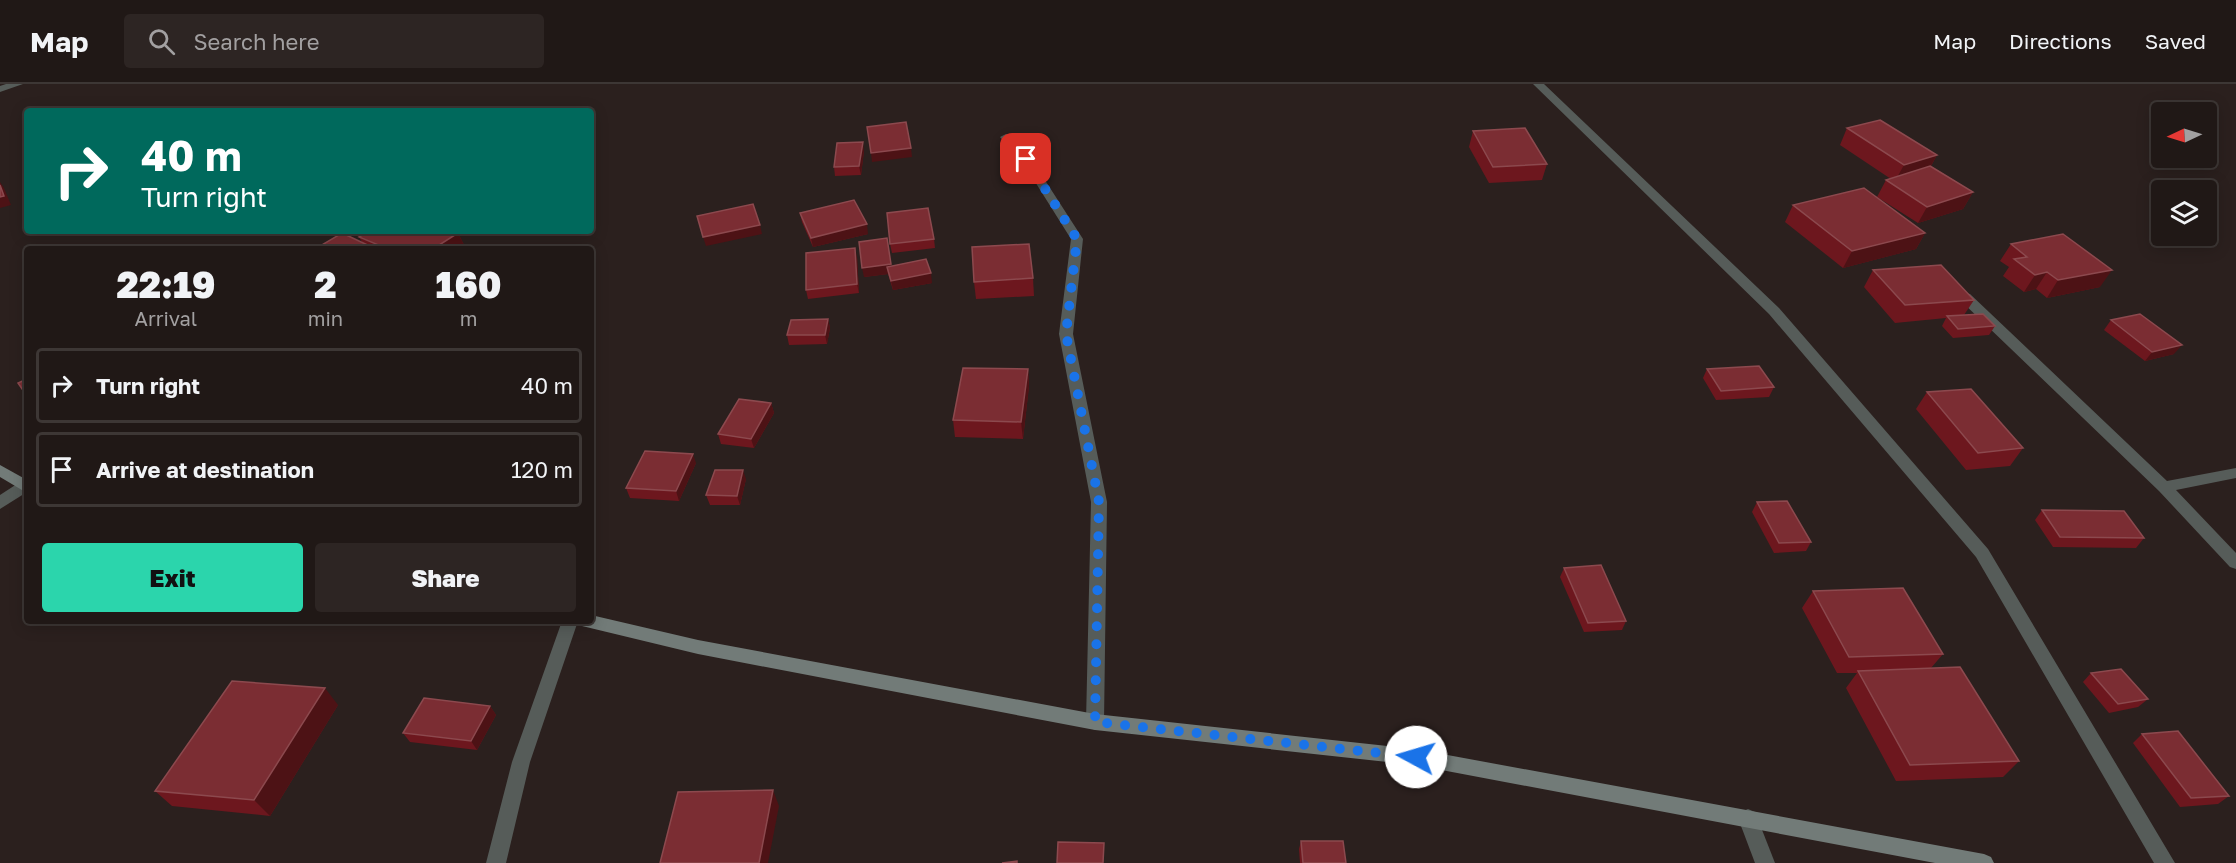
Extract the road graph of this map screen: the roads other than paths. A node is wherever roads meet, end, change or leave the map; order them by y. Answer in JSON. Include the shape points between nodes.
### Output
{"nodes":[{"id":1,"x":18,"y":84,"type":"edge"},
{"id":2,"x":1538,"y":84,"type":"edge"},
{"id":3,"x":0,"y":89,"type":"edge"},
{"id":4,"x":1006,"y":137,"type":"dead end"},
{"id":5,"x":1965,"y":297,"type":"edge"},
{"id":6,"x":0,"y":470,"type":"edge"},
{"id":7,"x":2236,"y":473,"type":"edge"},
{"id":8,"x":24,"y":485,"type":"edge"},
{"id":9,"x":24,"y":487,"type":"edge"},
{"id":10,"x":2164,"y":487,"type":"junction"},
{"id":11,"x":0,"y":502,"type":"edge"},
{"id":12,"x":2236,"y":563,"type":"edge"},
{"id":13,"x":594,"y":622,"type":"edge"},
{"id":14,"x":569,"y":624,"type":"edge"},
{"id":15,"x":1095,"y":722,"type":"junction"},
{"id":16,"x":1748,"y":818,"type":"junction"},
{"id":17,"x":496,"y":863,"type":"edge"},
{"id":18,"x":1765,"y":863,"type":"edge"},
{"id":19,"x":1984,"y":863,"type":"edge"},
{"id":20,"x":2165,"y":863,"type":"edge"}],
"edges":[{"from":1,"to":3,"type":"street"},
{"from":2,"to":20,"type":"street","via":[[1774,311],[1982,553]]},
{"from":4,"to":15,"type":"street","via":[[1026,159],[1077,239],[1066,334],[1099,502]]},
{"from":5,"to":10,"type":"street"},
{"from":6,"to":8,"type":"street"},
{"from":7,"to":10,"type":"street"},
{"from":9,"to":11,"type":"street"},
{"from":10,"to":12,"type":"street"},
{"from":13,"to":15,"type":"street","via":[[698,647]]},
{"from":14,"to":17,"type":"street","via":[[521,762]]},
{"from":15,"to":16,"type":"street","via":[[1416,757]]},
{"from":16,"to":18,"type":"street"},
{"from":16,"to":19,"type":"street"}]}
